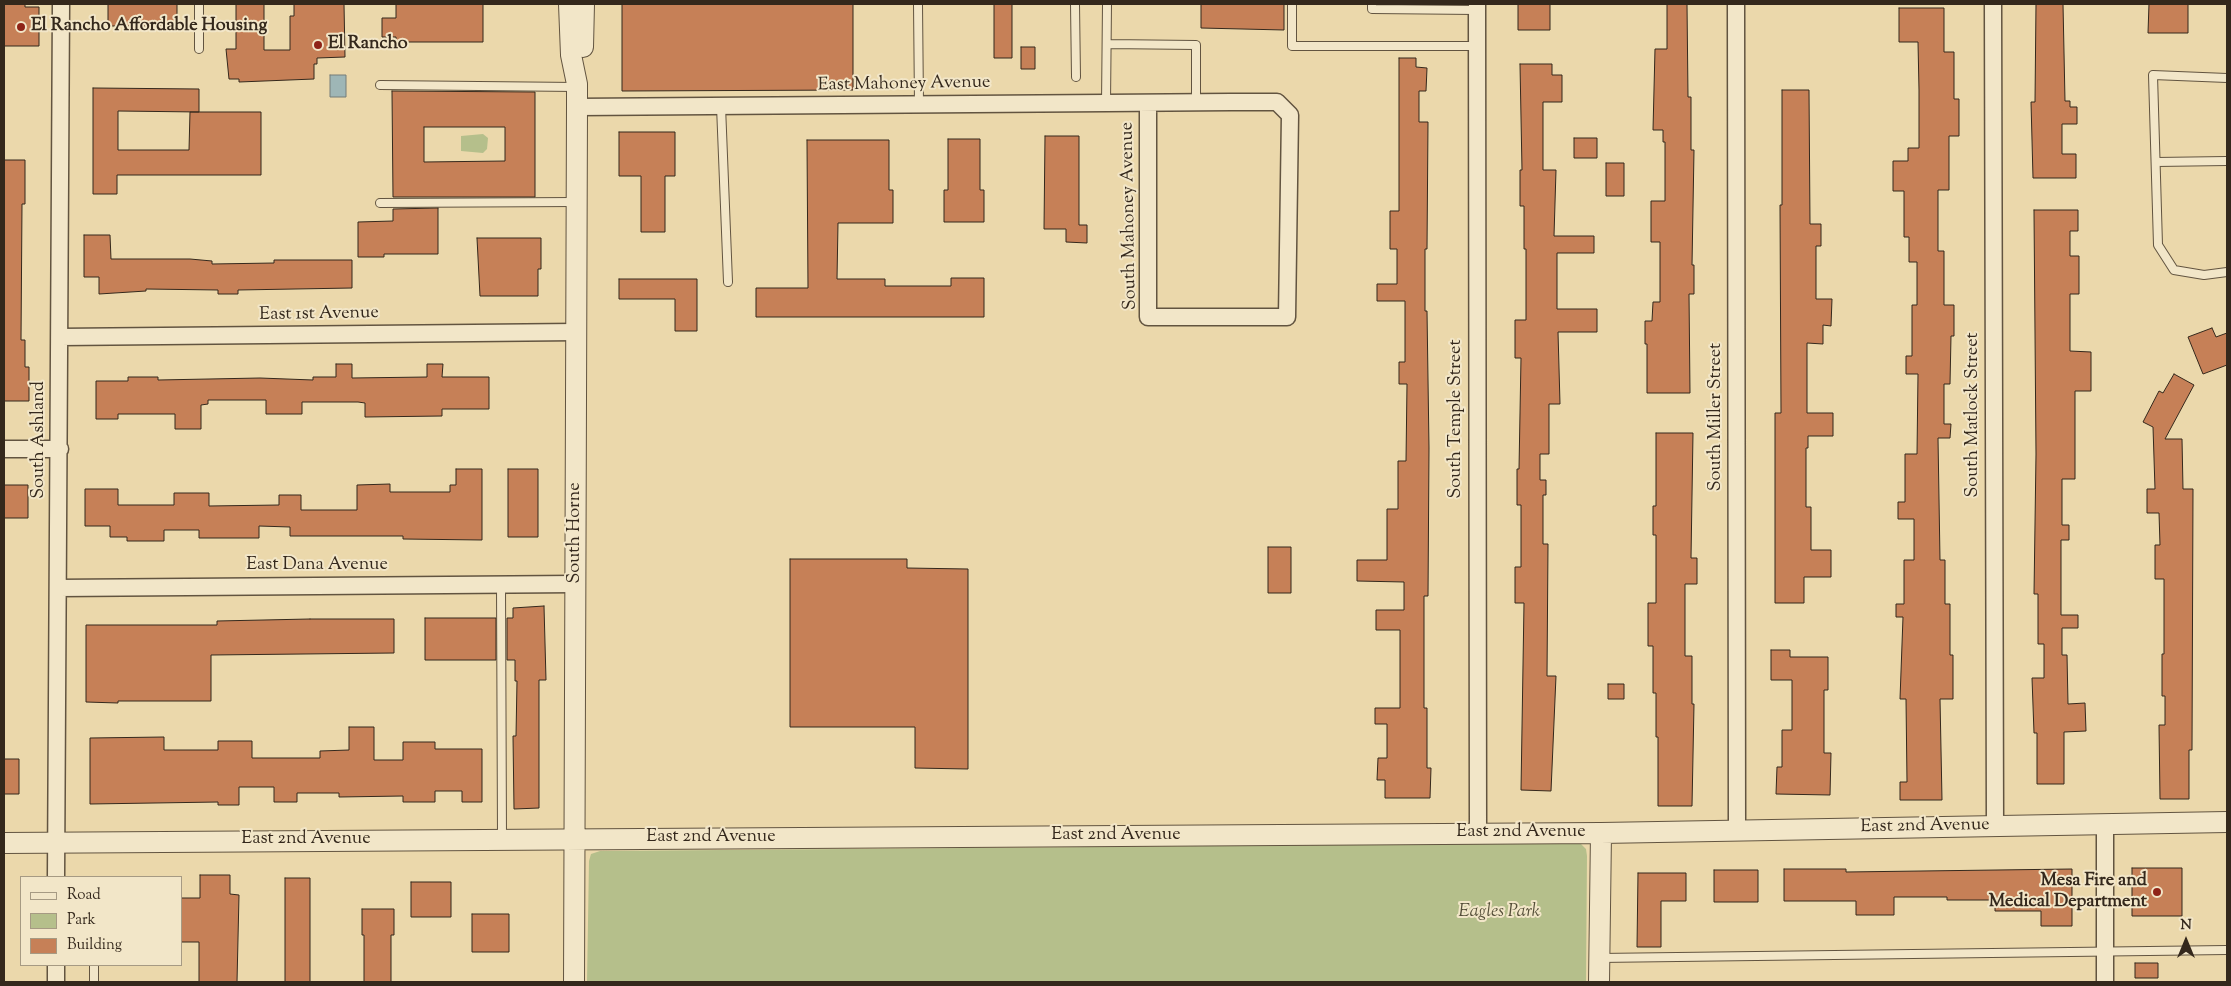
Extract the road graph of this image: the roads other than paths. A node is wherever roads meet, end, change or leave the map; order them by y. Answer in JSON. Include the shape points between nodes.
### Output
{"nodes":[{"id":1,"x":61,"y":4,"type":"edge"},
{"id":2,"x":199,"y":4,"type":"edge"},
{"id":3,"x":569,"y":4,"type":"edge"},
{"id":4,"x":584,"y":4,"type":"edge"},
{"id":5,"x":918,"y":4,"type":"edge"},
{"id":6,"x":1075,"y":4,"type":"edge"},
{"id":7,"x":1107,"y":4,"type":"edge"},
{"id":8,"x":1292,"y":4,"type":"edge"},
{"id":9,"x":1736,"y":4,"type":"edge"},
{"id":10,"x":1993,"y":4,"type":"edge"},
{"id":11,"x":1372,"y":6,"type":"edge"},
{"id":12,"x":1477,"y":7,"type":"edge"},
{"id":13,"x":1106,"y":44,"type":"junction"},
{"id":14,"x":1477,"y":46,"type":"junction"},
{"id":15,"x":199,"y":49,"type":"dead end"},
{"id":16,"x":1076,"y":77,"type":"dead end"},
{"id":17,"x":2227,"y":78,"type":"edge"},
{"id":18,"x":380,"y":85,"type":"dead end"},
{"id":19,"x":577,"y":85,"type":"junction"},
{"id":20,"x":1231,"y":102,"type":"joint"},
{"id":21,"x":1106,"y":103,"type":"junction"},
{"id":22,"x":1148,"y":103,"type":"junction"},
{"id":23,"x":1196,"y":103,"type":"junction"},
{"id":24,"x":919,"y":105,"type":"junction"},
{"id":25,"x":722,"y":106,"type":"junction"},
{"id":26,"x":578,"y":108,"type":"junction"},
{"id":27,"x":2156,"y":162,"type":"junction"},
{"id":28,"x":2227,"y":162,"type":"edge"},
{"id":29,"x":577,"y":202,"type":"junction"},
{"id":30,"x":380,"y":203,"type":"dead end"},
{"id":31,"x":2227,"y":272,"type":"edge"},
{"id":32,"x":728,"y":282,"type":"dead end"},
{"id":33,"x":577,"y":332,"type":"junction"},
{"id":34,"x":60,"y":337,"type":"junction"},
{"id":35,"x":4,"y":449,"type":"edge"},
{"id":36,"x":60,"y":450,"type":"junction"},
{"id":37,"x":576,"y":584,"type":"junction"},
{"id":38,"x":501,"y":585,"type":"junction"},
{"id":39,"x":58,"y":588,"type":"junction"},
{"id":40,"x":2227,"y":822,"type":"edge"},
{"id":41,"x":2105,"y":824,"type":"junction"},
{"id":42,"x":1995,"y":827,"type":"junction"},
{"id":43,"x":1737,"y":830,"type":"junction"},
{"id":44,"x":1478,"y":833,"type":"junction"},
{"id":45,"x":1601,"y":833,"type":"junction"},
{"id":46,"x":575,"y":838,"type":"junction"},
{"id":47,"x":502,"y":839,"type":"junction"},
{"id":48,"x":56,"y":842,"type":"junction"},
{"id":49,"x":4,"y":843,"type":"edge"},
{"id":50,"x":56,"y":876,"type":"edge"},
{"id":51,"x":2227,"y":950,"type":"edge"},
{"id":52,"x":2105,"y":952,"type":"junction"},
{"id":53,"x":1600,"y":958,"type":"junction"},
{"id":54,"x":56,"y":966,"type":"edge"},
{"id":55,"x":94,"y":966,"type":"edge"},
{"id":56,"x":56,"y":982,"type":"edge"},
{"id":57,"x":94,"y":982,"type":"edge"},
{"id":58,"x":574,"y":982,"type":"edge"},
{"id":59,"x":1599,"y":982,"type":"edge"},
{"id":60,"x":2105,"y":982,"type":"edge"}],
"edges":[{"from":1,"to":34,"type":"street","name":"South Ashland"},
{"from":2,"to":15,"type":"lane"},
{"from":3,"to":19,"type":"street","name":"South Horne","via":[[571,55]]},
{"from":4,"to":19,"type":"street","name":"South Horne"},
{"from":5,"to":24,"type":"lane"},
{"from":6,"to":16,"type":"lane"},
{"from":7,"to":13,"type":"lane"},
{"from":8,"to":14,"type":"lane","via":[[1292,46]]},
{"from":9,"to":43,"type":"street","name":"South Miller Street"},
{"from":10,"to":42,"type":"street","name":"South Matlock Street"},
{"from":11,"to":12,"type":"lane"},
{"from":12,"to":14,"type":"street","name":"South Temple Street"},
{"from":13,"to":21,"type":"lane"},
{"from":13,"to":23,"type":"lane","via":[[1196,45]]},
{"from":14,"to":44,"type":"street","name":"South Temple Street"},
{"from":17,"to":27,"type":"lane","via":[[2153,76]]},
{"from":18,"to":19,"type":"lane"},
{"from":19,"to":26,"type":"street","name":"South Horne"},
{"from":20,"to":22,"type":"street","name":"South Mahoney Avenue","via":[[1277,102],[1290,115],[1287,317],[1148,317]]},
{"from":20,"to":23,"type":"street","name":"East Mahoney Avenue"},
{"from":21,"to":22,"type":"street","name":"East Mahoney Avenue"},
{"from":21,"to":24,"type":"street","name":"East Mahoney Avenue"},
{"from":22,"to":23,"type":"street","name":"East Mahoney Avenue"},
{"from":24,"to":25,"type":"street","name":"East Mahoney Avenue"},
{"from":25,"to":26,"type":"street","name":"East Mahoney Avenue"},
{"from":25,"to":32,"type":"lane"},
{"from":26,"to":29,"type":"street","name":"South Horne"},
{"from":27,"to":28,"type":"lane"},
{"from":27,"to":31,"type":"lane","via":[[2158,245],[2174,270],[2204,275]]},
{"from":29,"to":30,"type":"lane"},
{"from":29,"to":33,"type":"street","name":"South Horne"},
{"from":33,"to":34,"type":"street","name":"East 1st Avenue"},
{"from":33,"to":37,"type":"street","name":"South Horne"},
{"from":34,"to":36,"type":"street","name":"South Ashland"},
{"from":35,"to":36,"type":"street"},
{"from":36,"to":39,"type":"street","name":"South Ashland"},
{"from":37,"to":38,"type":"street","name":"East Dana Avenue"},
{"from":37,"to":46,"type":"street","name":"South Horne"},
{"from":38,"to":39,"type":"street","name":"East Dana Avenue"},
{"from":38,"to":47,"type":"lane"},
{"from":39,"to":48,"type":"street","name":"South Ashland"},
{"from":40,"to":41,"type":"street","name":"East 2nd Avenue"},
{"from":41,"to":42,"type":"street","name":"East 2nd Avenue"},
{"from":41,"to":52,"type":"street"},
{"from":42,"to":43,"type":"street","name":"East 2nd Avenue"},
{"from":43,"to":45,"type":"street","name":"East 2nd Avenue"},
{"from":44,"to":45,"type":"street","name":"East 2nd Avenue"},
{"from":44,"to":46,"type":"street","name":"East 2nd Avenue"},
{"from":45,"to":53,"type":"street"},
{"from":46,"to":47,"type":"street","name":"East 2nd Avenue"},
{"from":46,"to":58,"type":"street","name":"South Horne"},
{"from":47,"to":48,"type":"street","name":"East 2nd Avenue"},
{"from":48,"to":49,"type":"street","name":"East 2nd Avenue"},
{"from":48,"to":50,"type":"street","name":"South Ashland"},
{"from":51,"to":52,"type":"lane"},
{"from":52,"to":53,"type":"lane"},
{"from":52,"to":60,"type":"street"},
{"from":53,"to":59,"type":"street"},
{"from":54,"to":56,"type":"street"},
{"from":55,"to":57,"type":"lane"}]}
